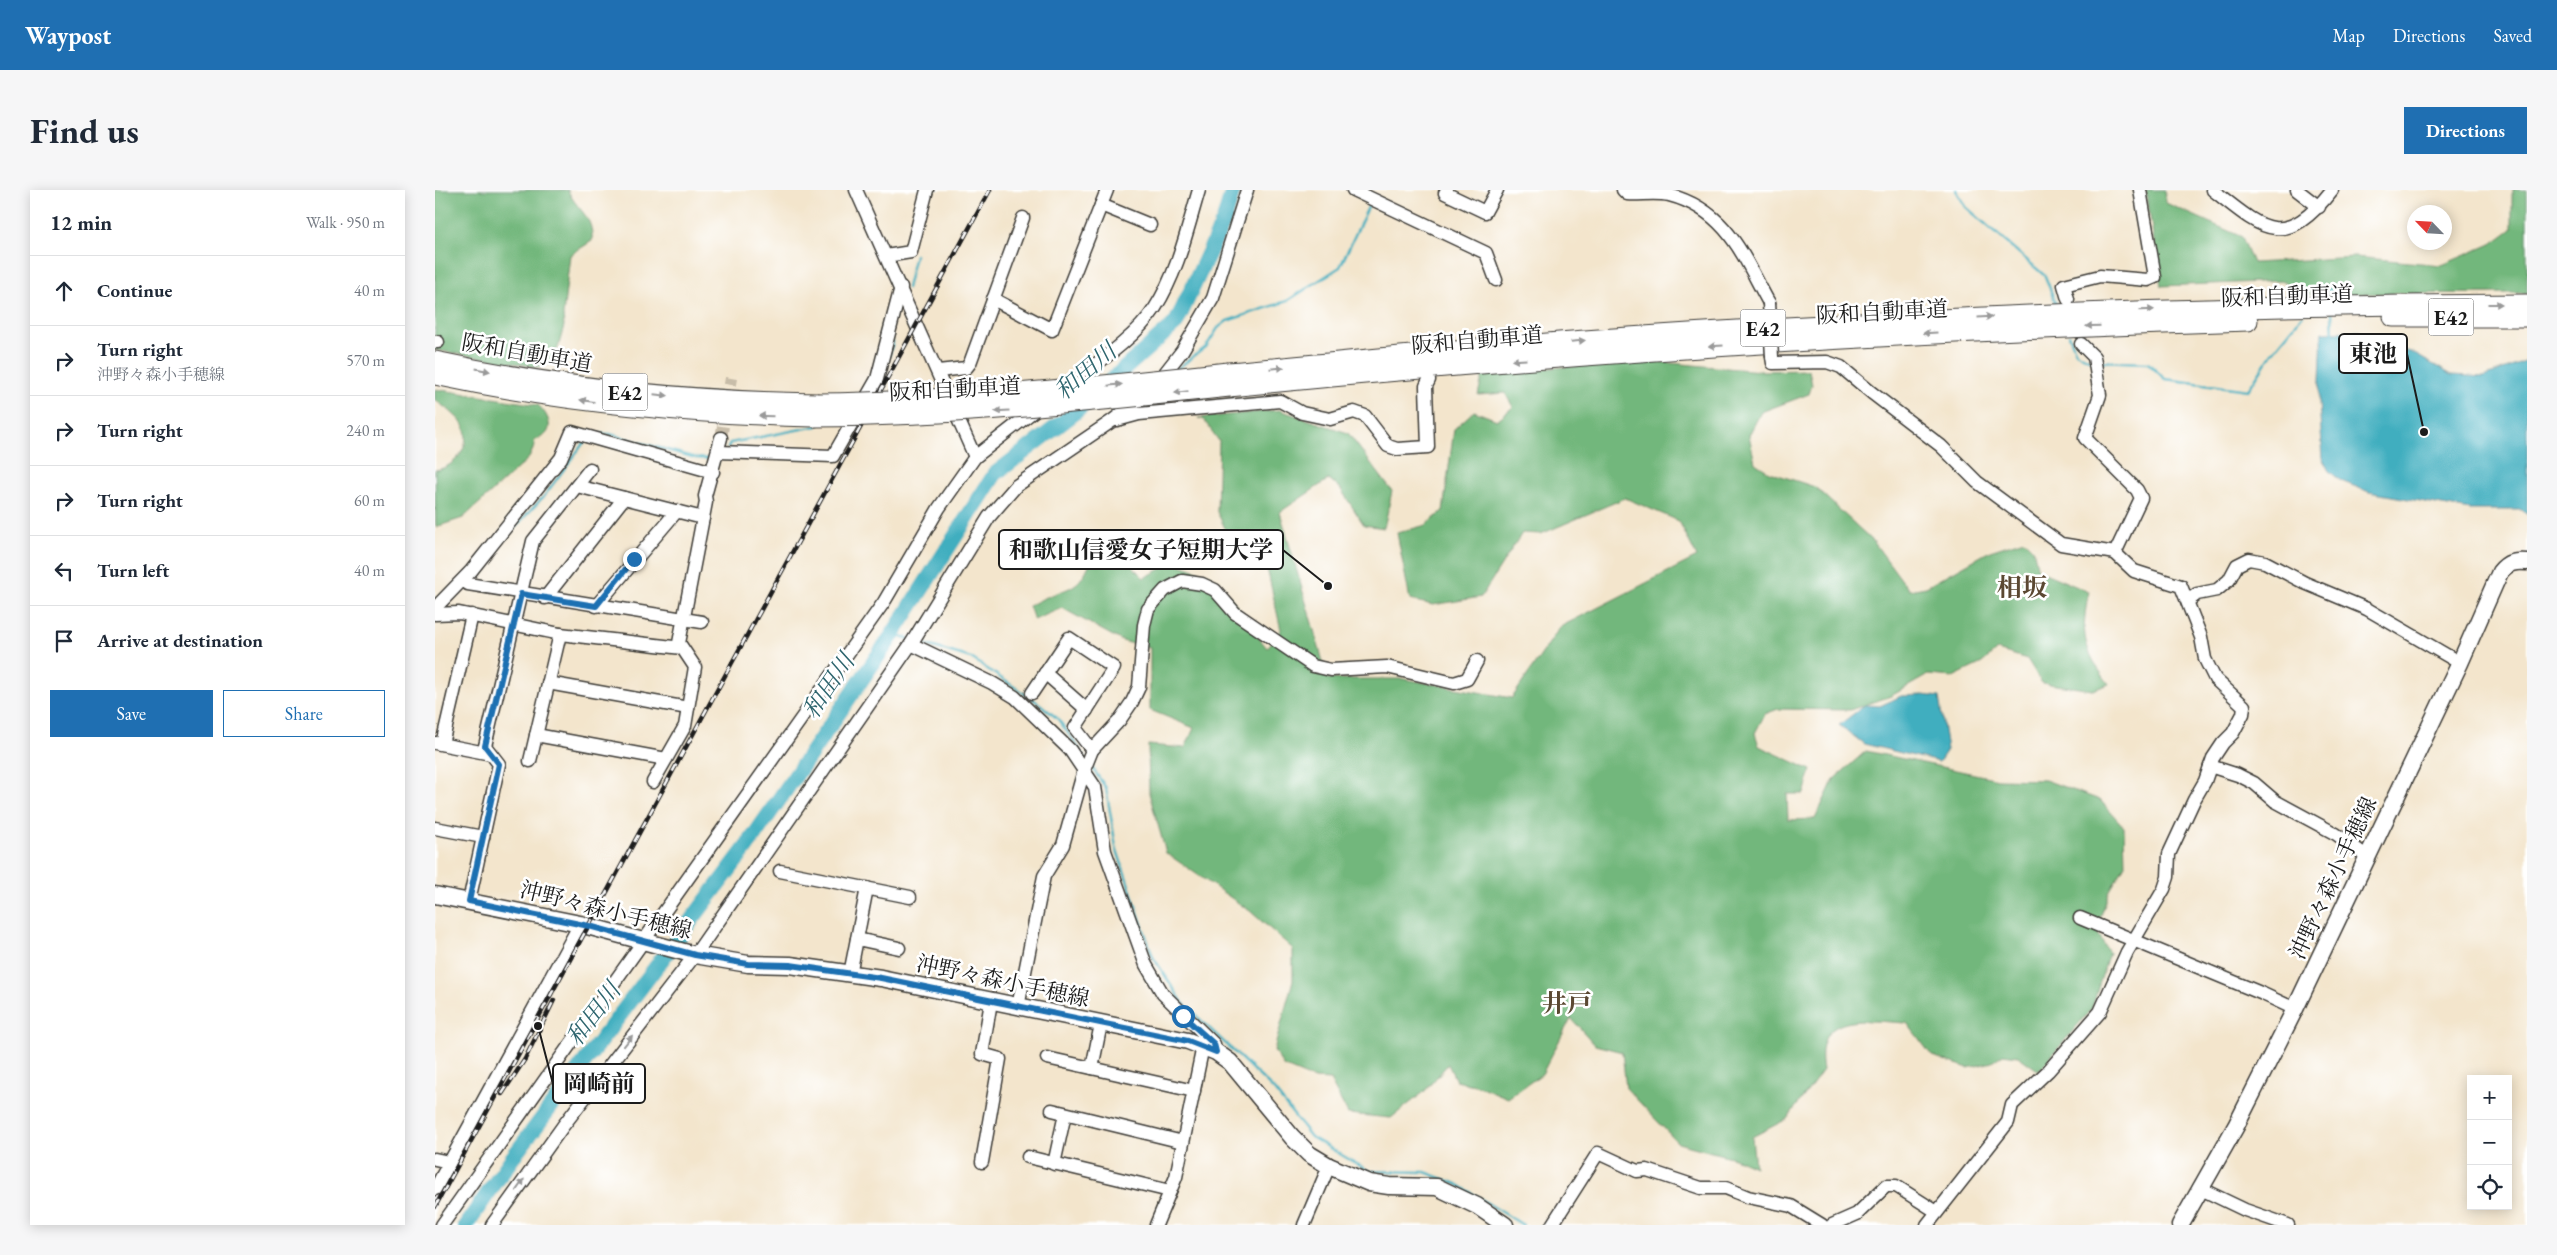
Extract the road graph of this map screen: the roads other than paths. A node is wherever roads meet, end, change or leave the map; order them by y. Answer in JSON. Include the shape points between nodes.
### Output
{"nodes":[{"id":1,"x":856,"y":190,"type":"edge"},
{"id":2,"x":927,"y":190,"type":"edge"},
{"id":3,"x":1107,"y":190,"type":"edge"},
{"id":4,"x":1199,"y":190,"type":"edge"},
{"id":5,"x":1247,"y":190,"type":"edge"},
{"id":6,"x":1353,"y":190,"type":"edge"},
{"id":7,"x":1447,"y":190,"type":"edge"},
{"id":8,"x":1497,"y":190,"type":"edge"},
{"id":9,"x":1623,"y":190,"type":"edge"},
{"id":10,"x":2140,"y":190,"type":"edge"},
{"id":11,"x":2213,"y":190,"type":"edge"},
{"id":12,"x":2297,"y":190,"type":"edge"},
{"id":13,"x":2332,"y":190,"type":"edge"},
{"id":14,"x":1101,"y":205,"type":"junction"},
{"id":15,"x":2319,"y":207,"type":"junction"},
{"id":16,"x":1023,"y":218,"type":"dead end"},
{"id":17,"x":1150,"y":225,"type":"dead end"},
{"id":18,"x":886,"y":256,"type":"junction"},
{"id":19,"x":1496,"y":280,"type":"dead end"},
{"id":20,"x":901,"y":287,"type":"junction"},
{"id":21,"x":993,"y":299,"type":"junction"},
{"id":22,"x":2068,"y":299,"type":"dead end"},
{"id":23,"x":2527,"y":304,"type":"edge"},
{"id":24,"x":2376,"y":311,"type":"junction"},
{"id":25,"x":2527,"y":317,"type":"edge"},
{"id":26,"x":2081,"y":344,"type":"dead end"},
{"id":27,"x":435,"y":361,"type":"edge"},
{"id":28,"x":938,"y":371,"type":"junction"},
{"id":29,"x":435,"y":375,"type":"edge"},
{"id":30,"x":1429,"y":380,"type":"dead end"},
{"id":31,"x":816,"y":410,"type":"junction"},
{"id":32,"x":1113,"y":421,"type":"junction"},
{"id":33,"x":721,"y":438,"type":"tunnel mouth"},
{"id":34,"x":717,"y":452,"type":"junction"},
{"id":35,"x":975,"y":457,"type":"junction"},
{"id":36,"x":590,"y":469,"type":"dead end"},
{"id":37,"x":713,"y":472,"type":"junction"},
{"id":38,"x":577,"y":486,"type":"junction"},
{"id":39,"x":624,"y":498,"type":"junction"},
{"id":40,"x":677,"y":511,"type":"junction"},
{"id":41,"x":703,"y":518,"type":"junction"},
{"id":42,"x":2115,"y":553,"type":"junction"},
{"id":43,"x":2527,"y":562,"type":"edge"},
{"id":44,"x":467,"y":584,"type":"dead end"},
{"id":45,"x":521,"y":594,"type":"junction"},
{"id":46,"x":545,"y":598,"type":"junction"},
{"id":47,"x":2188,"y":601,"type":"junction"},
{"id":48,"x":596,"y":606,"type":"junction"},
{"id":49,"x":435,"y":608,"type":"edge"},
{"id":50,"x":435,"y":614,"type":"edge"},
{"id":51,"x":472,"y":615,"type":"junction"},
{"id":52,"x":683,"y":619,"type":"junction"},
{"id":53,"x":703,"y":622,"type":"dead end"},
{"id":54,"x":514,"y":625,"type":"junction"},
{"id":55,"x":560,"y":634,"type":"junction"},
{"id":56,"x":911,"y":644,"type":"junction"},
{"id":57,"x":682,"y":648,"type":"junction"},
{"id":58,"x":1477,"y":661,"type":"dead end"},
{"id":59,"x":2460,"y":663,"type":"junction"},
{"id":60,"x":1045,"y":673,"type":"junction"},
{"id":61,"x":548,"y":683,"type":"junction"},
{"id":62,"x":1032,"y":692,"type":"dead end"},
{"id":63,"x":688,"y":708,"type":"junction"},
{"id":64,"x":1087,"y":710,"type":"junction"},
{"id":65,"x":536,"y":735,"type":"junction"},
{"id":66,"x":438,"y":744,"type":"edge"},
{"id":67,"x":1092,"y":750,"type":"junction"},
{"id":68,"x":491,"y":754,"type":"junction"},
{"id":69,"x":667,"y":759,"type":"junction"},
{"id":70,"x":530,"y":761,"type":"dead end"},
{"id":71,"x":2210,"y":766,"type":"junction"},
{"id":72,"x":1084,"y":770,"type":"junction"},
{"id":73,"x":653,"y":782,"type":"dead end"},
{"id":74,"x":435,"y":828,"type":"edge"},
{"id":75,"x":483,"y":837,"type":"junction"},
{"id":76,"x":2368,"y":857,"type":"junction"},
{"id":77,"x":780,"y":871,"type":"dead end"},
{"id":78,"x":867,"y":888,"type":"junction"},
{"id":79,"x":435,"y":895,"type":"edge"},
{"id":80,"x":910,"y":897,"type":"dead end"},
{"id":81,"x":469,"y":901,"type":"junction"},
{"id":82,"x":2080,"y":918,"type":"dead end"},
{"id":83,"x":580,"y":924,"type":"junction"},
{"id":84,"x":857,"y":939,"type":"junction"},
{"id":85,"x":2135,"y":940,"type":"junction"},
{"id":86,"x":648,"y":941,"type":"junction"},
{"id":87,"x":899,"y":948,"type":"dead end"},
{"id":88,"x":692,"y":954,"type":"junction"},
{"id":89,"x":850,"y":974,"type":"junction"},
{"id":90,"x":991,"y":1002,"type":"junction"},
{"id":91,"x":1018,"y":1007,"type":"junction"},
{"id":92,"x":2295,"y":1009,"type":"junction"},
{"id":93,"x":1101,"y":1024,"type":"junction"},
{"id":94,"x":1210,"y":1049,"type":"junction"},
{"id":95,"x":1047,"y":1058,"type":"dead end"},
{"id":96,"x":1092,"y":1068,"type":"junction"},
{"id":97,"x":1194,"y":1091,"type":"junction"},
{"id":98,"x":1051,"y":1110,"type":"dead end"},
{"id":99,"x":1065,"y":1114,"type":"junction"},
{"id":100,"x":1183,"y":1142,"type":"junction"},
{"id":101,"x":1028,"y":1158,"type":"dead end"},
{"id":102,"x":435,"y":1159,"type":"edge"},
{"id":103,"x":449,"y":1162,"type":"junction"},
{"id":104,"x":982,"y":1162,"type":"dead end"},
{"id":105,"x":1054,"y":1164,"type":"junction"},
{"id":106,"x":1329,"y":1166,"type":"junction"},
{"id":107,"x":2199,"y":1188,"type":"junction"},
{"id":108,"x":435,"y":1189,"type":"edge"},
{"id":109,"x":1170,"y":1191,"type":"junction"},
{"id":110,"x":1937,"y":1212,"type":"junction"},
{"id":111,"x":442,"y":1225,"type":"edge"},
{"id":112,"x":492,"y":1225,"type":"edge"},
{"id":113,"x":1156,"y":1225,"type":"edge"},
{"id":114,"x":1303,"y":1225,"type":"edge"},
{"id":115,"x":1505,"y":1225,"type":"edge"},
{"id":116,"x":1552,"y":1225,"type":"edge"},
{"id":117,"x":1822,"y":1225,"type":"edge"},
{"id":118,"x":1832,"y":1225,"type":"edge"},
{"id":119,"x":1927,"y":1225,"type":"edge"},
{"id":120,"x":2180,"y":1225,"type":"edge"},
{"id":121,"x":2288,"y":1225,"type":"edge"}],
"edges":[{"from":1,"to":18,"type":"street"},
{"from":2,"to":18,"type":"street","via":[[911,252]]},
{"from":3,"to":14,"type":"street"},
{"from":4,"to":35,"type":"street","via":[[1175,269],[1154,309],[1129,336],[1093,366]]},
{"from":5,"to":32,"type":"street","via":[[1213,298],[1182,351],[1150,391]]},
{"from":6,"to":19,"type":"street","via":[[1486,254]]},
{"from":7,"to":8,"type":"street","via":[[1445,193],[1485,212]]},
{"from":9,"to":42,"type":"street","bridge":true,"via":[[1627,194],[1668,195],[1707,212],[1731,233],[1769,303],[1773,362],[1827,362],[1841,367],[1941,446],[1977,482],[2061,544]]},
{"from":10,"to":22,"type":"street","via":[[2155,277],[2148,280],[2100,276],[2064,285]]},
{"from":11,"to":15,"type":"street","via":[[2253,222],[2275,230],[2293,226]]},
{"from":12,"to":15,"type":"street"},
{"from":13,"to":15,"type":"street"},
{"from":14,"to":17,"type":"street"},
{"from":14,"to":21,"type":"street","via":[[1052,330]]},
{"from":16,"to":21,"type":"street"},
{"from":18,"to":20,"type":"street"},
{"from":20,"to":28,"type":"street"},
{"from":20,"to":34,"type":"street","via":[[877,379],[833,456]]},
{"from":21,"to":28,"type":"street","via":[[970,363],[966,368]]},
{"from":24,"to":23,"type":"highway","name":"阪和自動車道","number":"E42","one_way":true},
{"from":24,"to":25,"type":"highway","name":"阪和自動車道","number":"E42"},
{"from":24,"to":31,"type":"highway","name":"阪和自動車道","number":"E42","bridge":true,"via":[[2077,312],[1731,330],[1595,339],[1229,380]]},
{"from":26,"to":42,"type":"street","via":[[2094,357],[2100,396],[2085,438],[2137,490],[2141,498]]},
{"from":27,"to":31,"type":"highway","name":"阪和自動車道","number":"E42","one_way":true,"via":[[553,383]]},
{"from":28,"to":35,"type":"street"},
{"from":31,"to":29,"type":"highway","name":"阪和自動車道","number":"E42","one_way":true,"via":[[683,412],[608,404]]},
{"from":30,"to":32,"type":"street","via":[[1426,386],[1427,446],[1388,446],[1365,416],[1354,412],[1330,419],[1302,413],[1280,401],[1139,414]]},
{"from":32,"to":56,"type":"street","via":[[1016,486],[989,518]]},
{"from":33,"to":34,"type":"street"},
{"from":34,"to":37,"type":"street"},
{"from":35,"to":86,"type":"street","via":[[939,508],[884,602]]},
{"from":36,"to":38,"type":"street"},
{"from":37,"to":41,"type":"street","via":[[705,496]]},
{"from":37,"to":49,"type":"street","via":[[572,432],[561,458],[471,571]]},
{"from":38,"to":39,"type":"street"},
{"from":38,"to":45,"type":"street","via":[[533,542]]},
{"from":39,"to":40,"type":"street"},
{"from":39,"to":46,"type":"street"},
{"from":40,"to":41,"type":"street"},
{"from":40,"to":48,"type":"street"},
{"from":41,"to":52,"type":"street"},
{"from":42,"to":47,"type":"street","via":[[2134,571],[2181,586]]},
{"from":43,"to":59,"type":"main road","name":"沖野々森小手穂線","via":[[2506,564],[2500,572]]},
{"from":44,"to":45,"type":"street"},
{"from":45,"to":46,"type":"street"},
{"from":45,"to":54,"type":"street"},
{"from":46,"to":48,"type":"street"},
{"from":47,"to":59,"type":"street","via":[[2197,594],[2217,590],[2229,580],[2237,565],[2249,559],[2265,562],[2367,609]]},
{"from":47,"to":71,"type":"street","via":[[2201,637],[2205,660],[2215,679],[2244,706],[2233,733]]},
{"from":48,"to":52,"type":"street"},
{"from":50,"to":51,"type":"street"},
{"from":51,"to":54,"type":"street"},
{"from":51,"to":66,"type":"street"},
{"from":52,"to":53,"type":"street"},
{"from":52,"to":57,"type":"street","via":[[679,643]]},
{"from":54,"to":55,"type":"street"},
{"from":54,"to":68,"type":"street","via":[[485,746]]},
{"from":55,"to":57,"type":"street"},
{"from":55,"to":61,"type":"street"},
{"from":56,"to":72,"type":"street","via":[[1015,697],[1069,750]]},
{"from":56,"to":88,"type":"street"},
{"from":57,"to":63,"type":"street","via":[[695,667]]},
{"from":58,"to":67,"type":"street","via":[[1467,679],[1454,683],[1387,667],[1331,670],[1313,666],[1235,614],[1215,590],[1202,584],[1182,582],[1165,590],[1148,609],[1139,687],[1119,721]]},
{"from":59,"to":76,"type":"main road","name":"沖野々森小手穂線"},
{"from":60,"to":62,"type":"street"},
{"from":60,"to":64,"type":"street"},
{"from":60,"to":64,"type":"street","via":[[1069,638],[1114,668]]},
{"from":61,"to":63,"type":"street"},
{"from":61,"to":65,"type":"street"},
{"from":63,"to":69,"type":"street","via":[[685,726]]},
{"from":64,"to":67,"type":"street","via":[[1075,728]]},
{"from":65,"to":69,"type":"street"},
{"from":65,"to":70,"type":"street"},
{"from":66,"to":68,"type":"street"},
{"from":67,"to":72,"type":"street"},
{"from":68,"to":75,"type":"street","via":[[499,764]]},
{"from":69,"to":73,"type":"street"},
{"from":71,"to":76,"type":"street","via":[[2254,783],[2275,801],[2321,825]]},
{"from":71,"to":85,"type":"street","via":[[2169,854],[2164,889]]},
{"from":72,"to":91,"type":"street","via":[[1063,845],[1045,876]]},
{"from":72,"to":94,"type":"street","via":[[1095,787],[1105,851],[1146,965],[1163,994],[1214,1044]]},
{"from":74,"to":75,"type":"street"},
{"from":75,"to":81,"type":"street"},
{"from":76,"to":92,"type":"main road","name":"沖野々森小手穂線"},
{"from":77,"to":78,"type":"street"},
{"from":78,"to":80,"type":"street"},
{"from":78,"to":84,"type":"street"},
{"from":79,"to":81,"type":"main road","name":"沖野々森小手穂線"},
{"from":81,"to":83,"type":"main road","name":"沖野々森小手穂線"},
{"from":82,"to":85,"type":"street"},
{"from":83,"to":86,"type":"main road","name":"沖野々森小手穂線"},
{"from":83,"to":103,"type":"street"},
{"from":84,"to":87,"type":"street"},
{"from":84,"to":89,"type":"street"},
{"from":85,"to":92,"type":"street"},
{"from":85,"to":110,"type":"street","via":[[2100,1012],[2048,1071],[2012,1105],[2009,1122]]},
{"from":86,"to":88,"type":"main road","name":"沖野々森小手穂線"},
{"from":86,"to":111,"type":"street"},
{"from":88,"to":89,"type":"main road","name":"沖野々森小手穂線","via":[[748,964],[790,965]]},
{"from":112,"to":88,"type":"street","one_way":true},
{"from":89,"to":90,"type":"main road","name":"沖野々森小手穂線"},
{"from":90,"to":91,"type":"main road","name":"沖野々森小手穂線"},
{"from":90,"to":104,"type":"street","via":[[983,1054],[1000,1058]]},
{"from":91,"to":93,"type":"main road","name":"沖野々森小手穂線"},
{"from":92,"to":107,"type":"main road","name":"沖野々森小手穂線","via":[[2236,1126]]},
{"from":93,"to":94,"type":"main road","name":"沖野々森小手穂線","via":[[1188,1041]]},
{"from":93,"to":96,"type":"street"},
{"from":94,"to":97,"type":"street"},
{"from":94,"to":106,"type":"main road","name":"沖野々森小手穂線","via":[[1230,1062],[1309,1154]]},
{"from":95,"to":96,"type":"street"},
{"from":96,"to":97,"type":"street"},
{"from":97,"to":100,"type":"street"},
{"from":98,"to":99,"type":"street"},
{"from":99,"to":100,"type":"street"},
{"from":99,"to":105,"type":"street"},
{"from":100,"to":109,"type":"street"},
{"from":101,"to":105,"type":"street"},
{"from":102,"to":103,"type":"street"},
{"from":103,"to":108,"type":"street"},
{"from":105,"to":109,"type":"street"},
{"from":106,"to":114,"type":"street"},
{"from":106,"to":115,"type":"main road","name":"沖野々森小手穂線","via":[[1369,1183],[1437,1187],[1477,1206]]},
{"from":107,"to":120,"type":"main road","name":"沖野々森小手穂線"},
{"from":107,"to":121,"type":"street","via":[[2245,1210]]},
{"from":109,"to":113,"type":"street"},
{"from":110,"to":118,"type":"street","via":[[1896,1186],[1886,1186],[1857,1214]]},
{"from":110,"to":119,"type":"street"},
{"from":116,"to":117,"type":"street","via":[[1598,1153],[1637,1171],[1647,1170],[1701,1188],[1726,1188],[1748,1197],[1791,1206]]}]}
